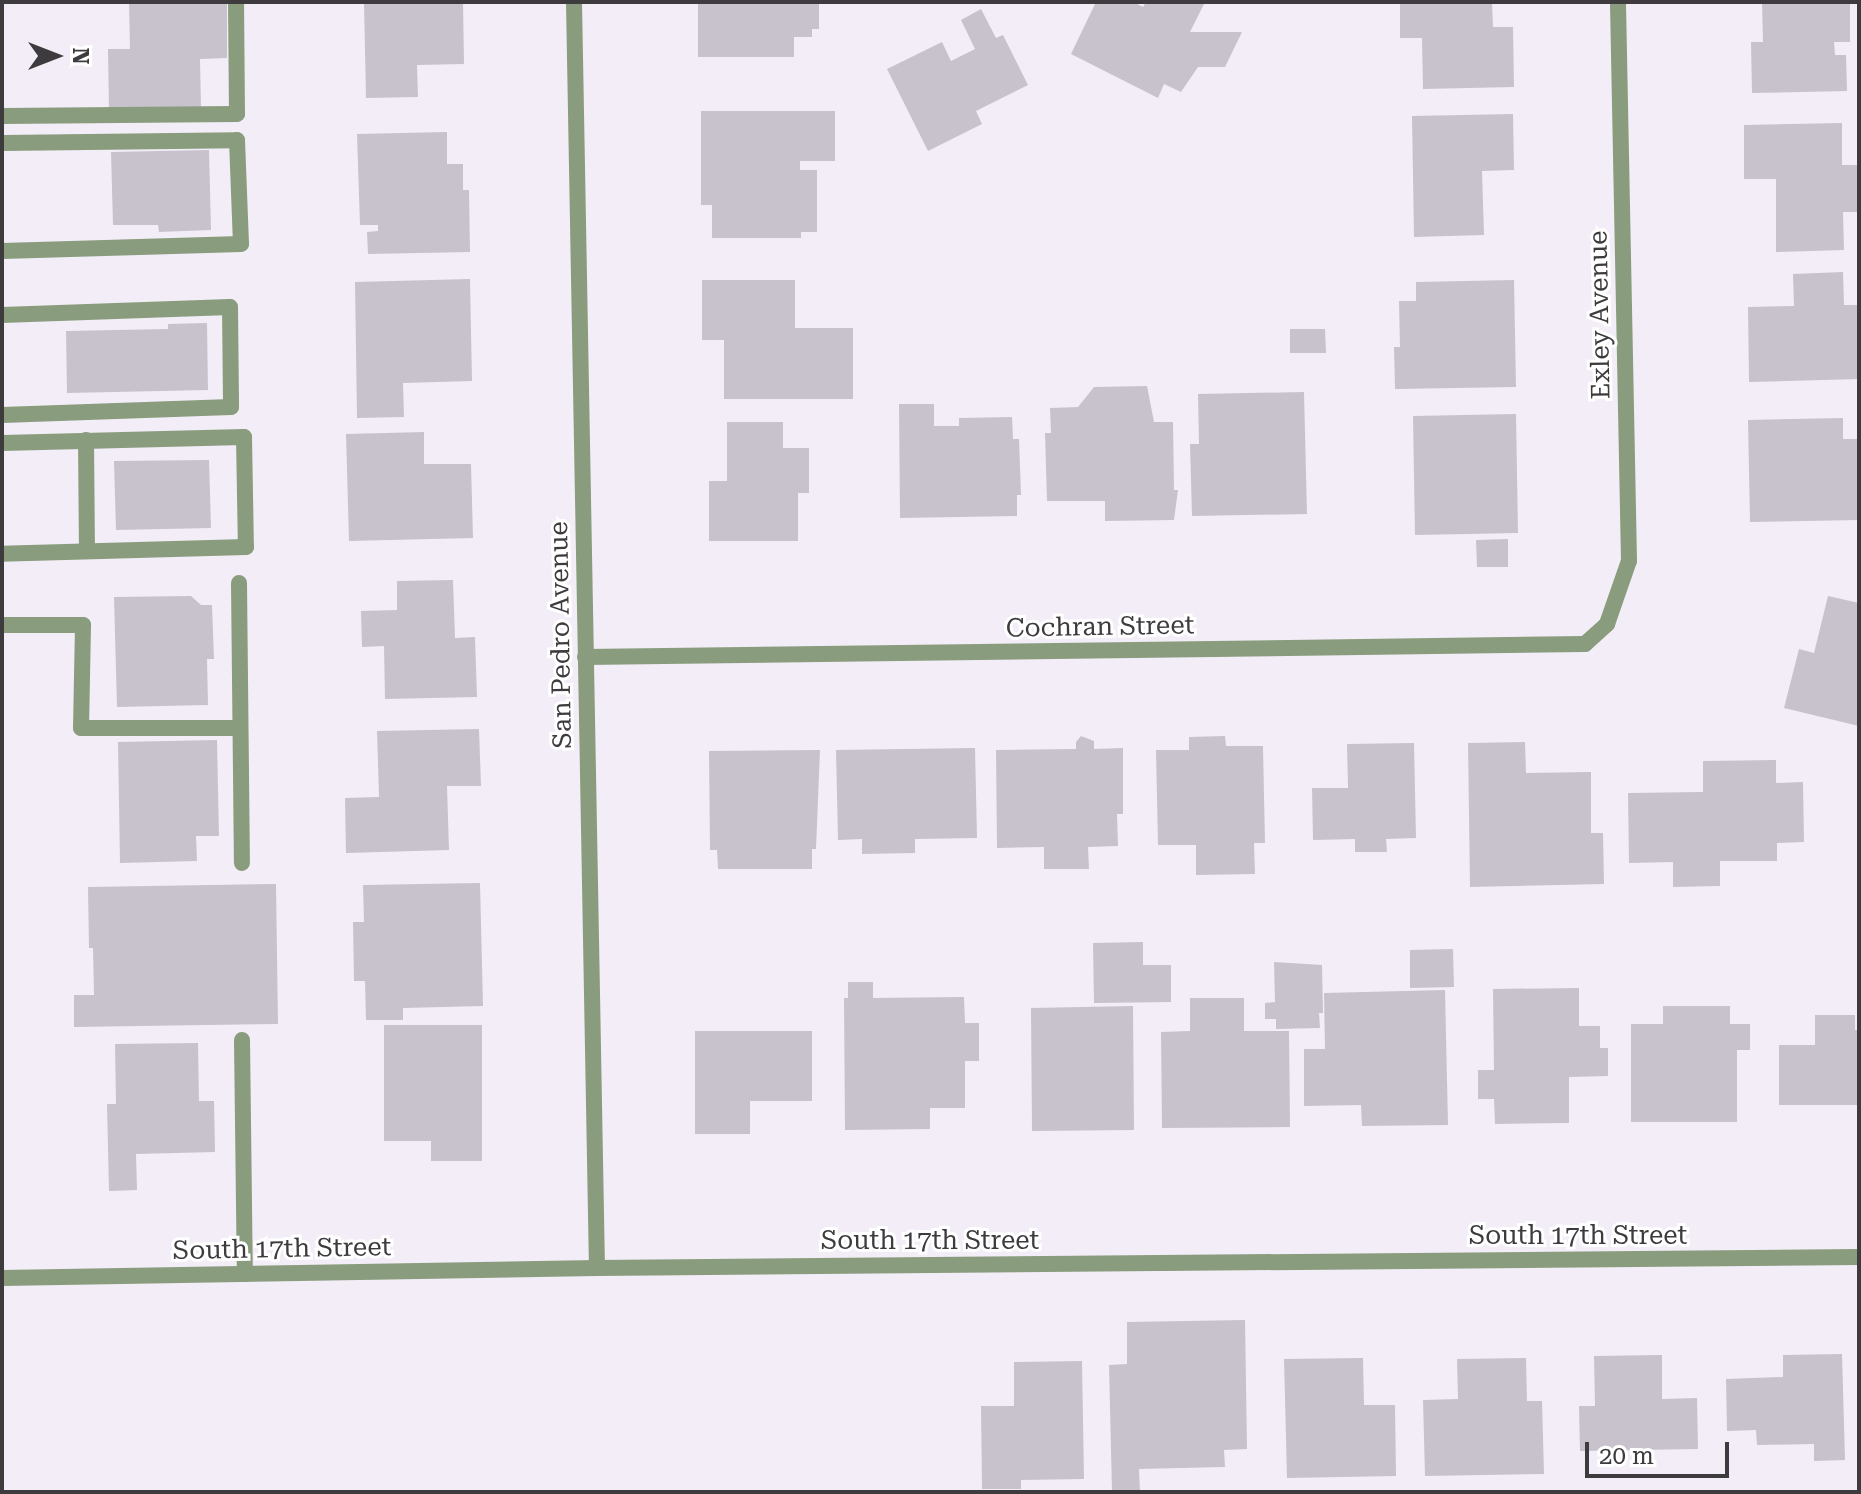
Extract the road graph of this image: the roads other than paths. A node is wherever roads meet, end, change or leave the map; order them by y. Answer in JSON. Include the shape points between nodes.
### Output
{"nodes":[{"id":1,"x":236,"y":2,"type":"edge"},
{"id":2,"x":574,"y":2,"type":"edge"},
{"id":3,"x":1618,"y":2,"type":"edge"},
{"id":4,"x":2,"y":116,"type":"edge"},
{"id":5,"x":2,"y":143,"type":"edge"},
{"id":6,"x":2,"y":251,"type":"edge"},
{"id":7,"x":2,"y":315,"type":"edge"},
{"id":8,"x":2,"y":415,"type":"edge"},
{"id":9,"x":86,"y":440,"type":"junction"},
{"id":10,"x":2,"y":443,"type":"edge"},
{"id":11,"x":87,"y":551,"type":"junction"},
{"id":12,"x":2,"y":554,"type":"edge"},
{"id":13,"x":239,"y":583,"type":"dead end"},
{"id":14,"x":1607,"y":624,"type":"joint"},
{"id":15,"x":2,"y":625,"type":"edge"},
{"id":16,"x":585,"y":657,"type":"junction"},
{"id":17,"x":240,"y":728,"type":"junction"},
{"id":18,"x":242,"y":863,"type":"dead end"},
{"id":19,"x":242,"y":1040,"type":"dead end"},
{"id":20,"x":1859,"y":1257,"type":"edge"},
{"id":21,"x":597,"y":1268,"type":"junction"},
{"id":22,"x":245,"y":1274,"type":"junction"},
{"id":23,"x":2,"y":1278,"type":"edge"}],
"edges":[{"from":1,"to":4,"type":"street","via":[[237,114]]},
{"from":2,"to":16,"type":"street","name":"San Pedro Avenue"},
{"from":3,"to":14,"type":"street","name":"Exley Avenue","via":[[1629,561]]},
{"from":5,"to":6,"type":"street","via":[[237,140],[241,244]]},
{"from":7,"to":8,"type":"street","via":[[230,307],[231,407]]},
{"from":9,"to":10,"type":"street"},
{"from":9,"to":11,"type":"street"},
{"from":9,"to":11,"type":"street","via":[[244,437],[246,547]]},
{"from":11,"to":12,"type":"street"},
{"from":13,"to":17,"type":"street"},
{"from":14,"to":16,"type":"street","name":"Cochran Street","via":[[1585,644]]},
{"from":15,"to":17,"type":"street","via":[[83,625],[81,728]]},
{"from":16,"to":21,"type":"street","name":"San Pedro Avenue"},
{"from":17,"to":18,"type":"street"},
{"from":19,"to":22,"type":"street"},
{"from":20,"to":21,"type":"street","name":"South 17th Street"},
{"from":21,"to":22,"type":"street","name":"South 17th Street"},
{"from":22,"to":23,"type":"street","name":"South 17th Street"}]}
